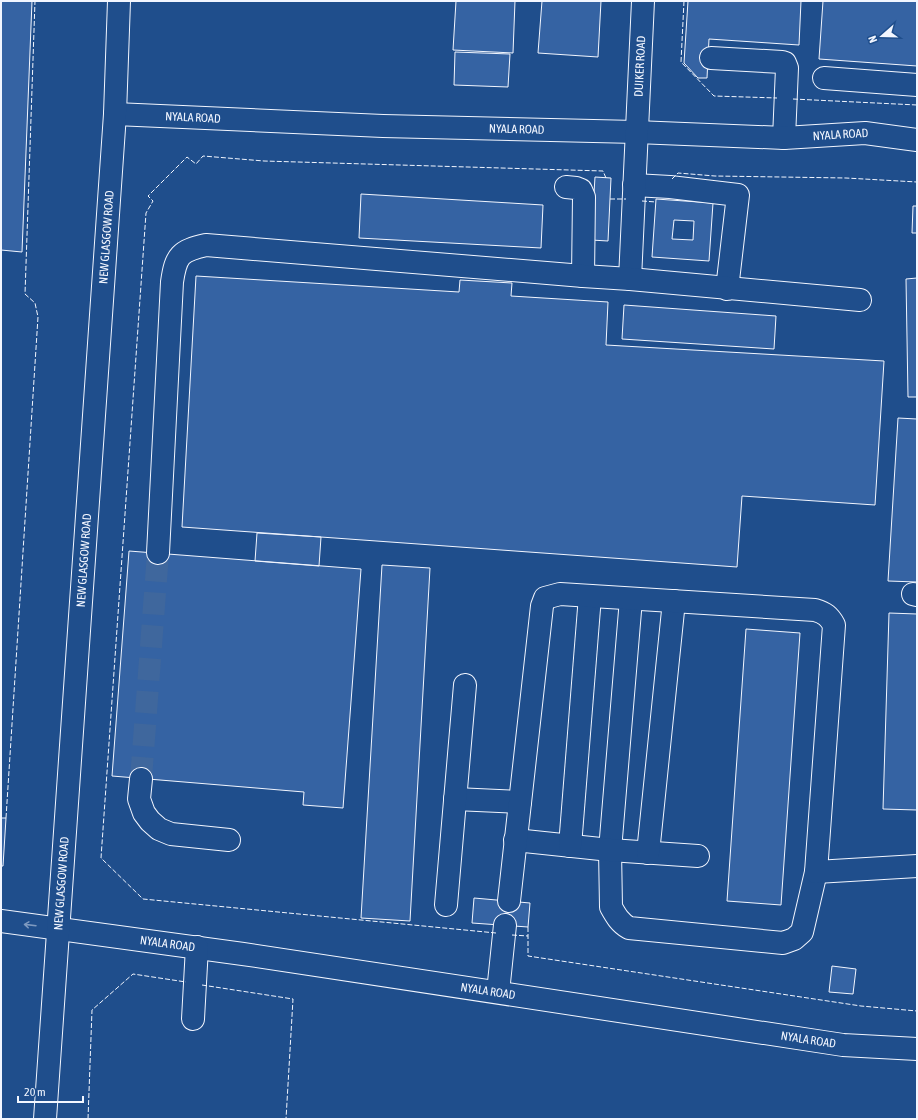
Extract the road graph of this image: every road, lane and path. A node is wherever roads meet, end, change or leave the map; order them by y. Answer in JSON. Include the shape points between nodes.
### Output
{"nodes":[{"id":1,"x":119,"y":1,"type":"edge"},
{"id":2,"x":643,"y":1,"type":"edge"},
{"id":3,"x":711,"y":58,"type":"dead end"},
{"id":4,"x":824,"y":78,"type":"dead end"},
{"id":5,"x":917,"y":85,"type":"edge"},
{"id":6,"x":115,"y":114,"type":"junction"},
{"id":7,"x":636,"y":132,"type":"junction"},
{"id":8,"x":784,"y":138,"type":"junction"},
{"id":9,"x":917,"y":140,"type":"edge"},
{"id":10,"x":634,"y":185,"type":"junction"},
{"id":11,"x":566,"y":187,"type":"dead end"},
{"id":12,"x":583,"y":276,"type":"junction"},
{"id":13,"x":630,"y":279,"type":"junction"},
{"id":14,"x":727,"y":289,"type":"junction"},
{"id":15,"x":860,"y":300,"type":"dead end"},
{"id":16,"x":158,"y":553,"type":"tunnel mouth"},
{"id":17,"x":590,"y":596,"type":"junction"},
{"id":18,"x":631,"y":599,"type":"junction"},
{"id":19,"x":674,"y":601,"type":"junction"},
{"id":20,"x":466,"y":685,"type":"dead end"},
{"id":21,"x":141,"y":779,"type":"tunnel mouth"},
{"id":22,"x":455,"y":799,"type":"junction"},
{"id":23,"x":520,"y":802,"type":"junction"},
{"id":24,"x":229,"y":840,"type":"dead end"},
{"id":25,"x":515,"y":840,"type":"junction"},
{"id":26,"x":570,"y":846,"type":"junction"},
{"id":27,"x":610,"y":850,"type":"junction"},
{"id":28,"x":648,"y":853,"type":"junction"},
{"id":29,"x":698,"y":856,"type":"dead end"},
{"id":30,"x":917,"y":866,"type":"edge"},
{"id":31,"x":816,"y":872,"type":"junction"},
{"id":32,"x":508,"y":901,"type":"dead end"},
{"id":33,"x":446,"y":905,"type":"dead end"},
{"id":34,"x":1,"y":921,"type":"edge"},
{"id":35,"x":506,"y":925,"type":"dead end"},
{"id":36,"x":58,"y":928,"type":"junction"},
{"id":37,"x":197,"y":947,"type":"junction"},
{"id":38,"x":498,"y":992,"type":"junction"},
{"id":39,"x":193,"y":1019,"type":"dead end"},
{"id":40,"x":917,"y":1049,"type":"edge"},
{"id":41,"x":45,"y":1119,"type":"edge"}],
"edges":[{"from":1,"to":6,"type":"street","name":"NEW GLASGOW ROAD"},
{"from":2,"to":7,"type":"street","name":"DUIKER ROAD"},
{"from":3,"to":8,"type":"street","via":[[785,63],[787,68]]},
{"from":4,"to":5,"type":"street"},
{"from":6,"to":7,"type":"street","name":"NYALA ROAD","via":[[383,126]]},
{"from":6,"to":36,"type":"street","name":"NEW GLASGOW ROAD"},
{"from":7,"to":8,"type":"street","name":"NYALA ROAD"},
{"from":7,"to":10,"type":"street","name":"DUIKER ROAD"},
{"from":8,"to":9,"type":"street","name":"NYALA ROAD","via":[[865,133]]},
{"from":10,"to":13,"type":"street","name":"DUIKER ROAD"},
{"from":10,"to":14,"type":"street","via":[[738,195]]},
{"from":11,"to":12,"type":"street","via":[[581,190],[584,197]]},
{"from":12,"to":13,"type":"street"},
{"from":12,"to":16,"type":"street","via":[[206,244],[182,254],[175,264],[172,282]]},
{"from":13,"to":14,"type":"street"},
{"from":14,"to":15,"type":"street"},
{"from":17,"to":18,"type":"street"},
{"from":17,"to":23,"type":"street","via":[[550,596],[545,598],[542,606]]},
{"from":17,"to":26,"type":"street"},
{"from":18,"to":19,"type":"street"},
{"from":18,"to":27,"type":"street"},
{"from":19,"to":28,"type":"street"},
{"from":19,"to":31,"type":"street","via":[[815,610],[830,617],[834,625]]},
{"from":20,"to":22,"type":"street"},
{"from":21,"to":24,"type":"street","via":[[140,799],[144,813],[159,829],[171,834]]},
{"from":22,"to":23,"type":"street"},
{"from":22,"to":33,"type":"street"},
{"from":23,"to":25,"type":"street"},
{"from":25,"to":26,"type":"street"},
{"from":25,"to":32,"type":"street"},
{"from":26,"to":27,"type":"street"},
{"from":27,"to":28,"type":"street"},
{"from":27,"to":31,"type":"street","via":[[611,907],[622,924],[629,928],[783,943],[794,939],[802,932]]},
{"from":28,"to":29,"type":"street"},
{"from":30,"to":31,"type":"street"},
{"from":36,"to":34,"type":"street","name":"NYALA ROAD","one_way":true},
{"from":35,"to":38,"type":"street"},
{"from":36,"to":37,"type":"street","name":"NYALA ROAD"},
{"from":36,"to":41,"type":"street","name":"NEW GLASGOW ROAD"},
{"from":37,"to":38,"type":"street","name":"NYALA ROAD"},
{"from":37,"to":39,"type":"street"},
{"from":38,"to":40,"type":"street","name":"NYALA ROAD","via":[[843,1045]]}]}
